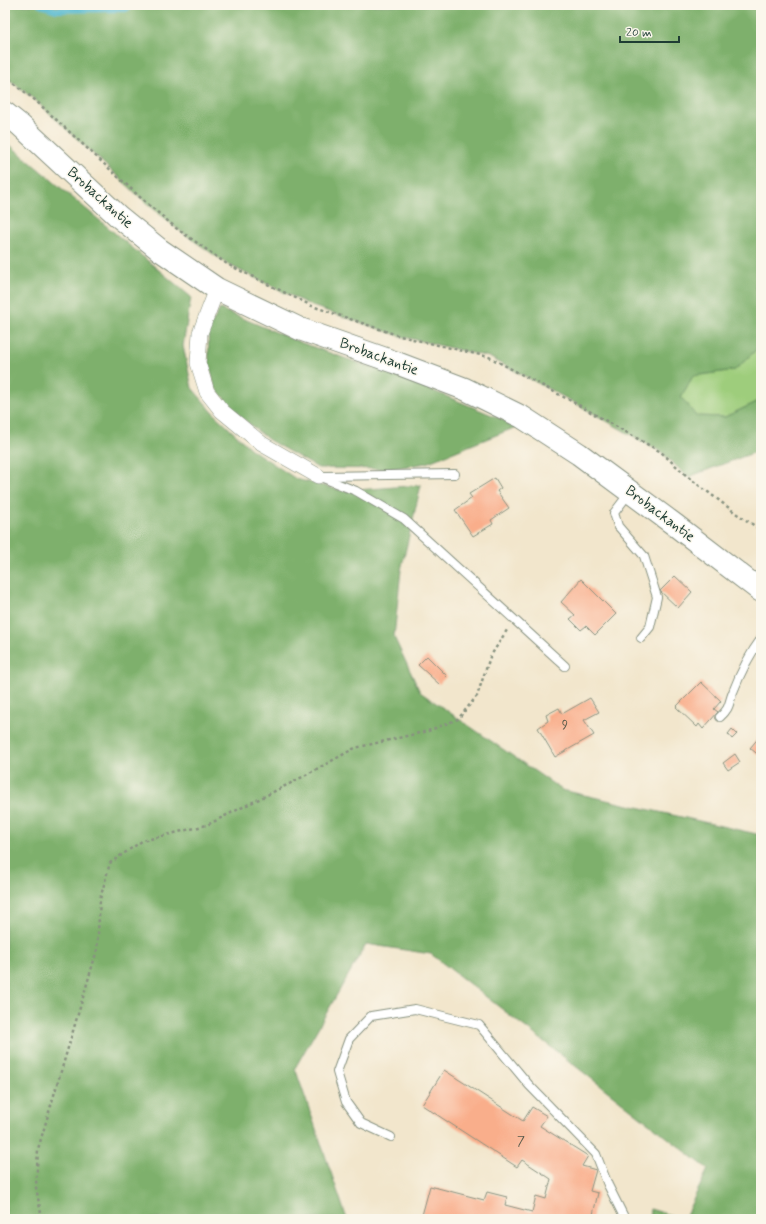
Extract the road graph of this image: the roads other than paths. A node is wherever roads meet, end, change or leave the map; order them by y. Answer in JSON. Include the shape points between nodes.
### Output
{"nodes":[{"id":1,"x":5,"y":113,"type":"edge"},
{"id":2,"x":217,"y":289,"type":"junction"},
{"id":3,"x":455,"y":474,"type":"dead end"},
{"id":4,"x":318,"y":476,"type":"junction"},
{"id":5,"x":630,"y":492,"type":"junction"},
{"id":6,"x":761,"y":591,"type":"edge"},
{"id":7,"x":641,"y":638,"type":"dead end"},
{"id":8,"x":761,"y":639,"type":"edge"},
{"id":9,"x":565,"y":666,"type":"dead end"},
{"id":10,"x":720,"y":717,"type":"dead end"},
{"id":11,"x":391,"y":1137,"type":"dead end"},
{"id":12,"x":625,"y":1219,"type":"edge"}],
"edges":[{"from":1,"to":2,"type":"street","name":"Brobackantie","via":[[118,216],[160,250]]},
{"from":2,"to":4,"type":"street","via":[[200,332],[198,363],[207,392],[222,411],[262,444]]},
{"from":2,"to":5,"type":"street","name":"Brobackantie","via":[[300,329],[465,389],[522,417],[579,454]]},
{"from":3,"to":4,"type":"lane"},
{"from":4,"to":9,"type":"lane","via":[[356,490],[404,519]]},
{"from":5,"to":6,"type":"street","name":"Brobackantie"},
{"from":5,"to":7,"type":"lane","via":[[614,513],[618,526],[644,556],[657,598],[650,628]]},
{"from":8,"to":10,"type":"lane","via":[[752,651],[727,710]]},
{"from":11,"to":12,"type":"lane","via":[[361,1123],[346,1102],[337,1072],[349,1039],[371,1016],[415,1009],[479,1025],[528,1085],[596,1154]]}]}
